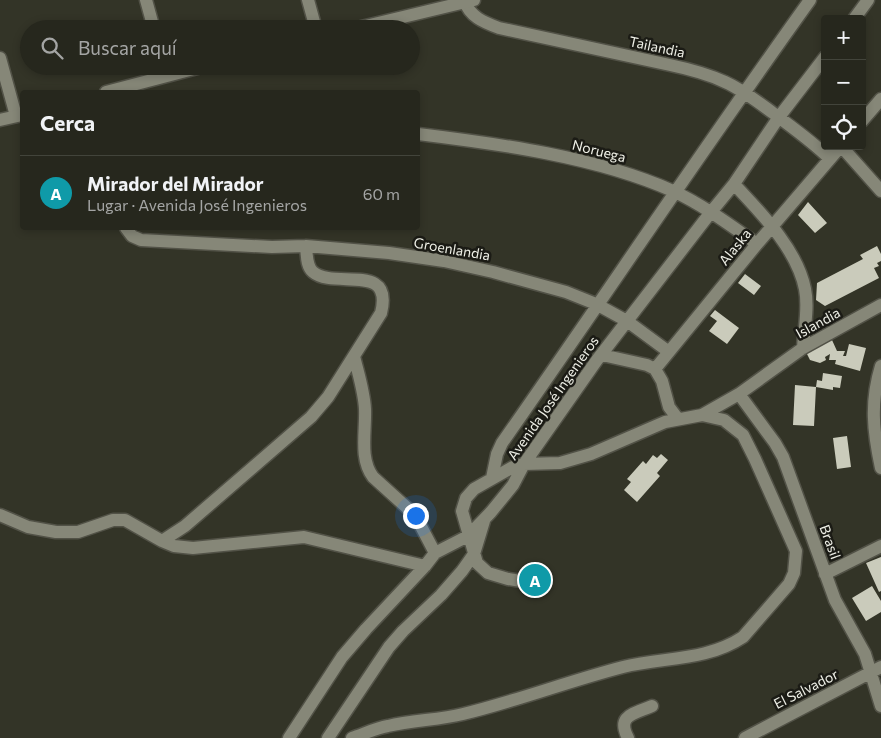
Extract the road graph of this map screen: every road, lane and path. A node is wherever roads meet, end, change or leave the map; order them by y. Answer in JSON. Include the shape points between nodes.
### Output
{"nodes":[{"id":1,"x":146,"y":0,"type":"edge"},
{"id":2,"x":308,"y":0,"type":"edge"},
{"id":3,"x":810,"y":0,"type":"edge"},
{"id":4,"x":868,"y":0,"type":"edge"},
{"id":5,"x":468,"y":1,"type":"edge"},
{"id":6,"x":857,"y":15,"type":"edge"},
{"id":7,"x":152,"y":20,"type":"edge"},
{"id":8,"x":314,"y":20,"type":"edge"},
{"id":9,"x":390,"y":20,"type":"edge"},
{"id":10,"x":0,"y":58,"type":"edge"},
{"id":11,"x":823,"y":60,"type":"edge"},
{"id":12,"x":155,"y":75,"type":"edge"},
{"id":13,"x":112,"y":90,"type":"edge"},
{"id":14,"x":744,"y":92,"type":"junction"},
{"id":15,"x":881,"y":99,"type":"edge"},
{"id":16,"x":19,"y":116,"type":"edge"},
{"id":17,"x":866,"y":116,"type":"edge"},
{"id":18,"x":779,"y":118,"type":"junction"},
{"id":19,"x":0,"y":120,"type":"edge"},
{"id":20,"x":420,"y":134,"type":"edge"},
{"id":21,"x":838,"y":150,"type":"edge"},
{"id":22,"x":845,"y":150,"type":"edge"},
{"id":23,"x":830,"y":159,"type":"junction"},
{"id":24,"x":734,"y":184,"type":"junction"},
{"id":25,"x":881,"y":191,"type":"edge"},
{"id":26,"x":676,"y":192,"type":"junction"},
{"id":27,"x":711,"y":212,"type":"junction"},
{"id":28,"x":772,"y":226,"type":"junction"},
{"id":29,"x":128,"y":230,"type":"edge"},
{"id":30,"x":757,"y":244,"type":"junction"},
{"id":31,"x":306,"y":246,"type":"junction"},
{"id":32,"x":599,"y":305,"type":"junction"},
{"id":33,"x":881,"y":305,"type":"edge"},
{"id":34,"x":627,"y":321,"type":"junction"},
{"id":35,"x":803,"y":348,"type":"junction"},
{"id":36,"x":669,"y":352,"type":"junction"},
{"id":37,"x":602,"y":355,"type":"junction"},
{"id":38,"x":354,"y":356,"type":"junction"},
{"id":39,"x":881,"y":366,"type":"edge"},
{"id":40,"x":655,"y":369,"type":"junction"},
{"id":41,"x":739,"y":394,"type":"junction"},
{"id":42,"x":702,"y":415,"type":"junction"},
{"id":43,"x":678,"y":419,"type":"junction"},
{"id":44,"x":524,"y":464,"type":"junction"},
{"id":45,"x":881,"y":468,"type":"edge"},
{"id":46,"x":492,"y":478,"type":"junction"},
{"id":47,"x":0,"y":515,"type":"edge"},
{"id":48,"x":486,"y":518,"type":"junction"},
{"id":49,"x":468,"y":536,"type":"junction"},
{"id":50,"x":162,"y":541,"type":"junction"},
{"id":51,"x":881,"y":546,"type":"edge"},
{"id":52,"x":435,"y":553,"type":"junction"},
{"id":53,"x":474,"y":554,"type":"junction"},
{"id":54,"x":425,"y":566,"type":"junction"},
{"id":55,"x":825,"y":574,"type":"junction"},
{"id":56,"x":540,"y":584,"type":"dead end"},
{"id":57,"x":876,"y":670,"type":"edge"},
{"id":58,"x":652,"y":706,"type":"dead end"},
{"id":59,"x":881,"y":706,"type":"edge"},
{"id":60,"x":289,"y":738,"type":"edge"},
{"id":61,"x":328,"y":738,"type":"edge"},
{"id":62,"x":352,"y":738,"type":"edge"},
{"id":63,"x":628,"y":738,"type":"edge"},
{"id":64,"x":745,"y":738,"type":"edge"}],
"edges":[{"from":1,"to":7,"type":"street"},
{"from":2,"to":8,"type":"street"},
{"from":3,"to":14,"type":"street"},
{"from":4,"to":6,"type":"street"},
{"from":5,"to":9,"type":"street"},
{"from":5,"to":14,"type":"street","name":"Tailandia","via":[[468,9],[476,17],[499,28],[697,71]]},
{"from":10,"to":16,"type":"street"},
{"from":11,"to":18,"type":"street","name":"Avenida José Ingenieros"},
{"from":12,"to":13,"type":"street"},
{"from":14,"to":18,"type":"street","name":"Tailandia"},
{"from":14,"to":26,"type":"street"},
{"from":15,"to":17,"type":"street"},
{"from":16,"to":19,"type":"street"},
{"from":18,"to":23,"type":"street","name":"Tailandia"},
{"from":18,"to":24,"type":"street","name":"Avenida José Ingenieros"},
{"from":20,"to":26,"type":"street","name":"Noruega","via":[[559,156],[647,180]]},
{"from":21,"to":23,"type":"street","name":"Alaska"},
{"from":22,"to":25,"type":"street"},
{"from":23,"to":28,"type":"street","name":"Alaska"},
{"from":24,"to":27,"type":"street","name":"Avenida José Ingenieros"},
{"from":24,"to":28,"type":"street"},
{"from":26,"to":27,"type":"street","name":"Noruega"},
{"from":26,"to":32,"type":"street"},
{"from":27,"to":30,"type":"street","name":"Noruega"},
{"from":27,"to":34,"type":"street","name":"Avenida José Ingenieros"},
{"from":28,"to":30,"type":"street","name":"Alaska"},
{"from":28,"to":35,"type":"street","via":[[793,257],[805,290]]},
{"from":29,"to":31,"type":"street","name":"Groenlandia","via":[[140,240]]},
{"from":30,"to":36,"type":"street","name":"Alaska"},
{"from":31,"to":32,"type":"street","name":"Groenlandia","via":[[444,261],[566,292]]},
{"from":31,"to":38,"type":"street","via":[[312,272],[370,282],[382,292],[381,313]]},
{"from":32,"to":34,"type":"street","name":"Groenlandia"},
{"from":32,"to":46,"type":"street","via":[[502,443]]},
{"from":33,"to":35,"type":"street","name":"Islandia"},
{"from":34,"to":36,"type":"street","name":"Groenlandia"},
{"from":34,"to":37,"type":"street","name":"Avenida José Ingenieros"},
{"from":35,"to":41,"type":"street","name":"Islandia"},
{"from":36,"to":40,"type":"street","name":"Alaska"},
{"from":37,"to":40,"type":"street"},
{"from":37,"to":44,"type":"street","name":"Avenida José Ingenieros"},
{"from":38,"to":50,"type":"street","via":[[311,417],[185,526]]},
{"from":38,"to":52,"type":"street","via":[[365,408],[365,461],[368,469],[415,515]]},
{"from":39,"to":45,"type":"street","via":[[873,412]]},
{"from":40,"to":43,"type":"street","via":[[669,407]]},
{"from":41,"to":42,"type":"street","name":"Islandia"},
{"from":41,"to":55,"type":"street","name":"Brasil","via":[[783,457]]},
{"from":42,"to":43,"type":"street"},
{"from":42,"to":62,"type":"street","via":[[724,420],[743,435],[796,551],[794,574],[789,584],[743,636],[718,650],[623,667],[490,708],[386,726]]},
{"from":43,"to":44,"type":"street","via":[[591,454],[560,463]]},
{"from":44,"to":46,"type":"street","via":[[513,466]]},
{"from":44,"to":48,"type":"street","name":"Avenida José Ingenieros","via":[[513,484]]},
{"from":46,"to":49,"type":"street","via":[[466,498],[462,511]]},
{"from":47,"to":50,"type":"street","via":[[56,532],[78,532],[113,520],[125,520]]},
{"from":48,"to":49,"type":"street","name":"Avenida José Ingenieros"},
{"from":48,"to":53,"type":"street"},
{"from":49,"to":52,"type":"street","name":"Avenida José Ingenieros"},
{"from":49,"to":53,"type":"street"},
{"from":50,"to":54,"type":"street","via":[[193,548],[304,537]]},
{"from":51,"to":55,"type":"street"},
{"from":52,"to":54,"type":"street","name":"Avenida José Ingenieros"},
{"from":53,"to":56,"type":"street","via":[[477,563],[488,573]]},
{"from":53,"to":61,"type":"street","via":[[441,595],[389,648]]},
{"from":54,"to":60,"type":"street","name":"Avenida José Ingenieros","via":[[342,657]]},
{"from":55,"to":57,"type":"street","name":"Brasil","via":[[842,613]]},
{"from":57,"to":59,"type":"street","name":"Brasil"},
{"from":57,"to":64,"type":"street","name":"El Salvador"},
{"from":58,"to":63,"type":"street","via":[[628,716],[624,721],[623,728]]}]}
